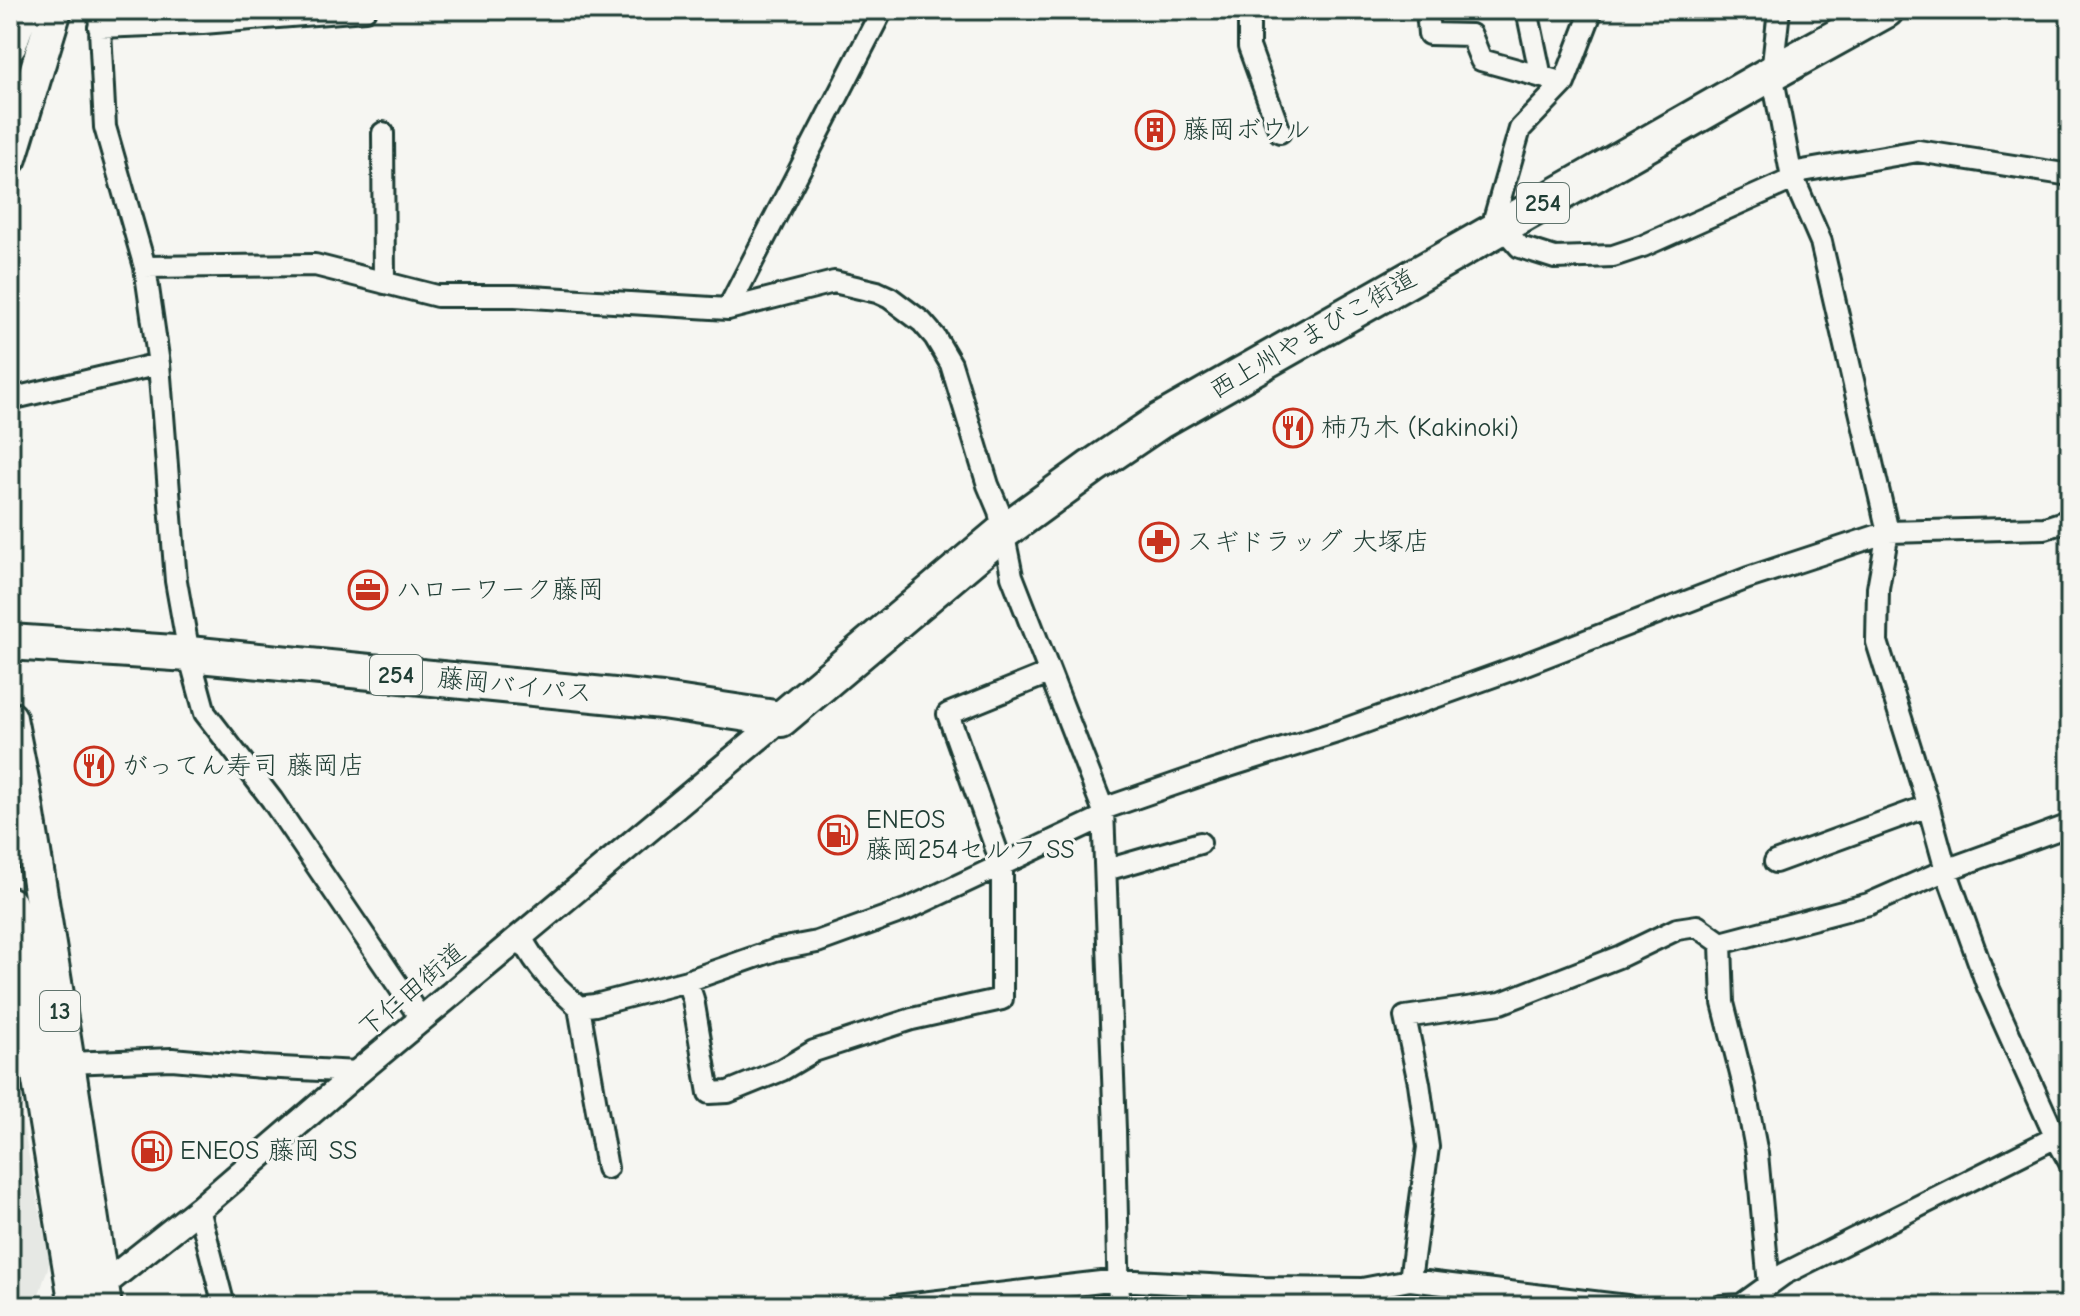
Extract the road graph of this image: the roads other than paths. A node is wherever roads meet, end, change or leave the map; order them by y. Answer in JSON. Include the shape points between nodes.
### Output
{"nodes":[{"id":1,"x":22,"y":10,"type":"edge"},
{"id":2,"x":55,"y":10,"type":"edge"},
{"id":3,"x":365,"y":10,"type":"edge"},
{"id":4,"x":882,"y":10,"type":"edge"},
{"id":5,"x":1249,"y":10,"type":"edge"},
{"id":6,"x":1427,"y":10,"type":"edge"},
{"id":7,"x":1527,"y":10,"type":"edge"},
{"id":8,"x":1592,"y":10,"type":"edge"},
{"id":9,"x":1779,"y":10,"type":"edge"},
{"id":10,"x":1886,"y":10,"type":"edge"},
{"id":11,"x":99,"y":18,"type":"edge"},
{"id":12,"x":10,"y":45,"type":"edge"},
{"id":13,"x":1772,"y":73,"type":"junction"},
{"id":14,"x":1541,"y":77,"type":"junction"},
{"id":15,"x":1564,"y":83,"type":"junction"},
{"id":16,"x":1280,"y":132,"type":"dead end"},
{"id":17,"x":383,"y":133,"type":"dead end"},
{"id":18,"x":10,"y":158,"type":"edge"},
{"id":19,"x":2070,"y":175,"type":"edge"},
{"id":20,"x":1792,"y":176,"type":"junction"},
{"id":21,"x":1502,"y":227,"type":"junction"},
{"id":22,"x":145,"y":267,"type":"junction"},
{"id":23,"x":384,"y":283,"type":"junction"},
{"id":24,"x":728,"y":309,"type":"junction"},
{"id":25,"x":159,"y":364,"type":"junction"},
{"id":26,"x":10,"y":399,"type":"edge"},
{"id":27,"x":2070,"y":520,"type":"edge"},
{"id":28,"x":1003,"y":532,"type":"junction"},
{"id":29,"x":1888,"y":532,"type":"junction"},
{"id":30,"x":10,"y":642,"type":"edge"},
{"id":31,"x":189,"y":654,"type":"junction"},
{"id":32,"x":1049,"y":673,"type":"junction"},
{"id":33,"x":10,"y":718,"type":"edge"},
{"id":34,"x":781,"y":719,"type":"junction"},
{"id":35,"x":1928,"y":806,"type":"junction"},
{"id":36,"x":1103,"y":813,"type":"junction"},
{"id":37,"x":2070,"y":825,"type":"edge"},
{"id":38,"x":1200,"y":843,"type":"dead end"},
{"id":39,"x":1775,"y":862,"type":"dead end"},
{"id":40,"x":1002,"y":865,"type":"junction"},
{"id":41,"x":1106,"y":870,"type":"junction"},
{"id":42,"x":1946,"y":870,"type":"junction"},
{"id":43,"x":10,"y":904,"type":"edge"},
{"id":44,"x":521,"y":937,"type":"junction"},
{"id":45,"x":1721,"y":943,"type":"junction"},
{"id":46,"x":687,"y":981,"type":"junction"},
{"id":47,"x":579,"y":1007,"type":"junction"},
{"id":48,"x":421,"y":1019,"type":"junction"},
{"id":49,"x":68,"y":1063,"type":"junction"},
{"id":50,"x":358,"y":1072,"type":"junction"},
{"id":51,"x":2062,"y":1133,"type":"edge"},
{"id":52,"x":2070,"y":1163,"type":"edge"},
{"id":53,"x":607,"y":1168,"type":"dead end"},
{"id":54,"x":199,"y":1209,"type":"junction"},
{"id":55,"x":1118,"y":1280,"type":"junction"},
{"id":56,"x":1410,"y":1280,"type":"junction"},
{"id":57,"x":1769,"y":1285,"type":"junction"},
{"id":58,"x":1479,"y":1297,"type":"edge"},
{"id":59,"x":91,"y":1301,"type":"edge"},
{"id":60,"x":224,"y":1306,"type":"edge"},
{"id":61,"x":896,"y":1306,"type":"edge"},
{"id":62,"x":1119,"y":1306,"type":"edge"},
{"id":63,"x":1627,"y":1306,"type":"edge"},
{"id":64,"x":1735,"y":1306,"type":"edge"}],
"edges":[{"from":1,"to":12,"type":"main road"},
{"from":2,"to":18,"type":"main road"},
{"from":3,"to":11,"type":"street","via":[[203,23]]},
{"from":4,"to":24,"type":"street"},
{"from":5,"to":16,"type":"street","via":[[1249,47]]},
{"from":6,"to":14,"type":"street","via":[[1429,34],[1471,35],[1481,60]]},
{"from":7,"to":14,"type":"street"},
{"from":8,"to":15,"type":"street"},
{"from":9,"to":13,"type":"street"},
{"from":10,"to":13,"type":"highway","name":"西上州やまびこ街道","number":"254"},
{"from":11,"to":22,"type":"street","via":[[105,127]]},
{"from":13,"to":20,"type":"street"},
{"from":13,"to":21,"type":"highway","name":"西上州やまびこ街道","number":"254"},
{"from":14,"to":15,"type":"street"},
{"from":15,"to":21,"type":"street","via":[[1520,129],[1495,216]]},
{"from":17,"to":23,"type":"street"},
{"from":19,"to":20,"type":"street","via":[[1918,151]]},
{"from":20,"to":21,"type":"street","via":[[1613,256],[1555,258],[1520,247]]},
{"from":20,"to":29,"type":"street","via":[[1821,242]]},
{"from":21,"to":28,"type":"highway","name":"西上州やまびこ街道","number":"254","via":[[1160,421]]},
{"from":22,"to":23,"type":"street","via":[[315,265]]},
{"from":22,"to":25,"type":"street"},
{"from":23,"to":24,"type":"street","via":[[437,296]]},
{"from":24,"to":28,"type":"street","via":[[834,282],[877,292],[922,322],[951,364]]},
{"from":25,"to":26,"type":"street"},
{"from":25,"to":31,"type":"street","via":[[176,581]]},
{"from":27,"to":29,"type":"street","via":[[2045,528]]},
{"from":28,"to":32,"type":"street","via":[[1012,576]]},
{"from":28,"to":34,"type":"highway","name":"西上州やまびこ街道","number":"254"},
{"from":29,"to":35,"type":"street","via":[[1878,588],[1877,642]]},
{"from":29,"to":36,"type":"street"},
{"from":30,"to":31,"type":"highway","name":"藤岡バイパス","number":"254"},
{"from":31,"to":34,"type":"highway","name":"藤岡バイパス","number":"254","via":[[662,701]]},
{"from":31,"to":48,"type":"street","via":[[205,713],[272,800]]},
{"from":32,"to":36,"type":"street"},
{"from":32,"to":40,"type":"street","via":[[948,714]]},
{"from":33,"to":49,"type":"main road","number":"13"},
{"from":34,"to":44,"type":"street","name":"下仁田街道"},
{"from":35,"to":39,"type":"street"},
{"from":35,"to":42,"type":"street"},
{"from":36,"to":40,"type":"street"},
{"from":36,"to":41,"type":"street"},
{"from":37,"to":42,"type":"street"},
{"from":38,"to":41,"type":"street"},
{"from":40,"to":46,"type":"street","via":[[908,909]]},
{"from":40,"to":46,"type":"street","via":[[1002,999],[912,1019],[814,1051],[728,1092],[709,1093]]},
{"from":41,"to":55,"type":"street"},
{"from":42,"to":45,"type":"street","via":[[1869,904]]},
{"from":42,"to":51,"type":"street","via":[[1988,987]]},
{"from":43,"to":59,"type":"main road","number":"13"},
{"from":44,"to":47,"type":"street","via":[[548,980]]},
{"from":44,"to":48,"type":"street","name":"下仁田街道"},
{"from":45,"to":56,"type":"street","via":[[1697,926],[1677,929],[1501,1003],[1405,1017],[1428,1147]]},
{"from":45,"to":57,"type":"street","via":[[1723,1003],[1757,1154]]},
{"from":46,"to":47,"type":"street"},
{"from":47,"to":53,"type":"street"},
{"from":48,"to":50,"type":"street","name":"下仁田街道"},
{"from":49,"to":50,"type":"street","via":[[172,1059]]},
{"from":49,"to":59,"type":"main road","number":"13"},
{"from":50,"to":54,"type":"street","name":"下仁田街道"},
{"from":51,"to":52,"type":"street"},
{"from":51,"to":57,"type":"street"},
{"from":54,"to":59,"type":"street","name":"下仁田街道"},
{"from":54,"to":60,"type":"street"},
{"from":55,"to":56,"type":"street","via":[[1348,1289]]},
{"from":55,"to":61,"type":"street"},
{"from":55,"to":62,"type":"street"},
{"from":56,"to":58,"type":"street"},
{"from":57,"to":64,"type":"street"},
{"from":58,"to":63,"type":"street"}]}
